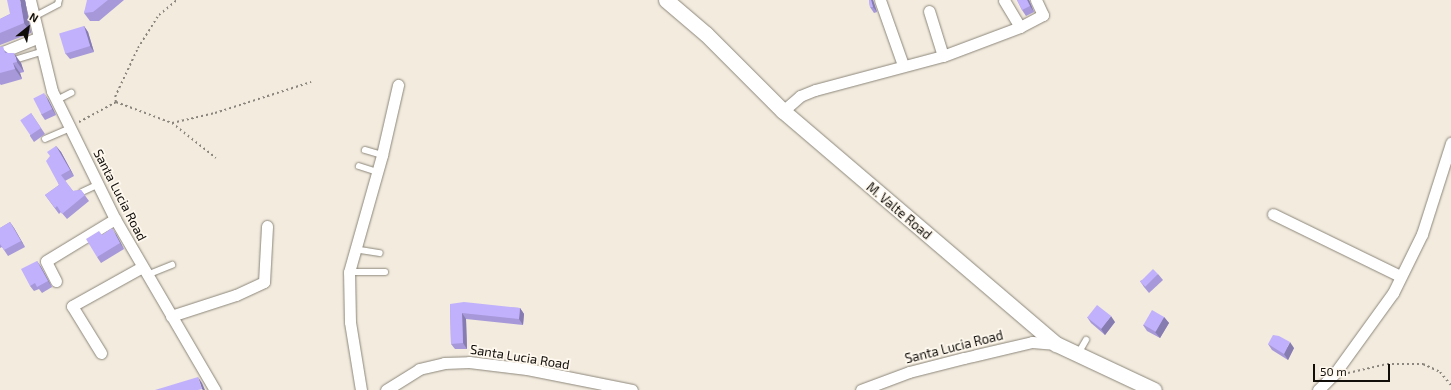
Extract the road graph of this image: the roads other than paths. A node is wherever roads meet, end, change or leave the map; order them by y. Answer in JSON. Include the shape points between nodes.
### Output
{"nodes":[{"id":1,"x":30,"y":0,"type":"edge"},
{"id":2,"x":59,"y":0,"type":"edge"},
{"id":3,"x":666,"y":0,"type":"edge"},
{"id":4,"x":880,"y":0,"type":"edge"},
{"id":5,"x":1004,"y":0,"type":"edge"},
{"id":6,"x":1036,"y":0,"type":"edge"},
{"id":7,"x":928,"y":11,"type":"dead end"},
{"id":8,"x":33,"y":17,"type":"junction"},
{"id":9,"x":1020,"y":27,"type":"junction"},
{"id":10,"x":37,"y":38,"type":"junction"},
{"id":11,"x":41,"y":52,"type":"junction"},
{"id":12,"x":0,"y":53,"type":"edge"},
{"id":13,"x":943,"y":56,"type":"junction"},
{"id":14,"x":15,"y":60,"type":"edge"},
{"id":15,"x":903,"y":65,"type":"junction"},
{"id":16,"x":398,"y":85,"type":"dead end"},
{"id":17,"x":71,"y":93,"type":"dead end"},
{"id":18,"x":57,"y":100,"type":"junction"},
{"id":19,"x":783,"y":111,"type":"junction"},
{"id":20,"x":71,"y":127,"type":"junction"},
{"id":21,"x":46,"y":139,"type":"dead end"},
{"id":22,"x":1451,"y":143,"type":"edge"},
{"id":23,"x":365,"y":150,"type":"dead end"},
{"id":24,"x":382,"y":155,"type":"junction"},
{"id":25,"x":359,"y":166,"type":"dead end"},
{"id":26,"x":377,"y":172,"type":"junction"},
{"id":27,"x":98,"y":184,"type":"junction"},
{"id":28,"x":82,"y":192,"type":"edge"},
{"id":29,"x":1272,"y":214,"type":"dead end"},
{"id":30,"x":115,"y":219,"type":"junction"},
{"id":31,"x":267,"y":226,"type":"dead end"},
{"id":32,"x":354,"y":249,"type":"junction"},
{"id":33,"x":380,"y":253,"type":"dead end"},
{"id":34,"x":172,"y":265,"type":"dead end"},
{"id":35,"x":145,"y":271,"type":"junction"},
{"id":36,"x":349,"y":272,"type":"junction"},
{"id":37,"x":385,"y":272,"type":"dead end"},
{"id":38,"x":1400,"y":276,"type":"junction"},
{"id":39,"x":56,"y":281,"type":"dead end"},
{"id":40,"x":171,"y":316,"type":"junction"},
{"id":41,"x":1086,"y":340,"type":"dead end"},
{"id":42,"x":1056,"y":344,"type":"junction"},
{"id":43,"x":101,"y":353,"type":"dead end"},
{"id":44,"x":1078,"y":355,"type":"junction"},
{"id":45,"x":215,"y":390,"type":"edge"},
{"id":46,"x":361,"y":390,"type":"edge"},
{"id":47,"x":386,"y":390,"type":"edge"},
{"id":48,"x":632,"y":390,"type":"edge"},
{"id":49,"x":861,"y":390,"type":"edge"},
{"id":50,"x":1154,"y":390,"type":"edge"},
{"id":51,"x":1318,"y":390,"type":"edge"}],
"edges":[{"from":1,"to":8,"type":"street","name":"Santa Lucia Road"},
{"from":2,"to":8,"type":"lane","via":[[58,4]]},
{"from":3,"to":19,"type":"main road","name":"M. Valte Road","via":[[706,34]]},
{"from":4,"to":15,"type":"street"},
{"from":5,"to":9,"type":"street"},
{"from":6,"to":9,"type":"street","via":[[1043,15]]},
{"from":7,"to":13,"type":"street"},
{"from":8,"to":10,"type":"street","name":"Santa Lucia Road"},
{"from":9,"to":13,"type":"street"},
{"from":10,"to":11,"type":"street","name":"Santa Lucia Road"},
{"from":10,"to":12,"type":"street"},
{"from":11,"to":14,"type":"lane"},
{"from":11,"to":18,"type":"street","name":"Santa Lucia Road"},
{"from":13,"to":15,"type":"street"},
{"from":15,"to":19,"type":"street","via":[[815,90],[800,96]]},
{"from":16,"to":24,"type":"street"},
{"from":17,"to":18,"type":"lane"},
{"from":18,"to":20,"type":"street","name":"Santa Lucia Road"},
{"from":19,"to":42,"type":"main road","name":"M. Valte Road"},
{"from":20,"to":21,"type":"lane"},
{"from":20,"to":27,"type":"street","name":"Santa Lucia Road"},
{"from":22,"to":38,"type":"street","via":[[1422,234]]},
{"from":23,"to":24,"type":"lane"},
{"from":24,"to":26,"type":"street"},
{"from":25,"to":26,"type":"lane"},
{"from":26,"to":32,"type":"street"},
{"from":27,"to":28,"type":"lane"},
{"from":27,"to":30,"type":"street","name":"Santa Lucia Road"},
{"from":29,"to":38,"type":"street"},
{"from":30,"to":35,"type":"street","name":"Santa Lucia Road"},
{"from":30,"to":39,"type":"street","via":[[46,261]]},
{"from":31,"to":40,"type":"street","via":[[264,282],[236,295]]},
{"from":32,"to":33,"type":"lane"},
{"from":32,"to":36,"type":"street"},
{"from":34,"to":35,"type":"lane"},
{"from":35,"to":40,"type":"street","name":"Santa Lucia Road"},
{"from":35,"to":43,"type":"street","via":[[72,306]]},
{"from":36,"to":37,"type":"lane"},
{"from":36,"to":46,"type":"street","via":[[350,322]]},
{"from":38,"to":51,"type":"street","via":[[1393,293],[1335,373]]},
{"from":40,"to":45,"type":"street","name":"Santa Lucia Road"},
{"from":41,"to":44,"type":"lane"},
{"from":42,"to":44,"type":"main road","name":"M. Valte Road"},
{"from":42,"to":49,"type":"street","name":"Santa Lucia Road","via":[[1032,342],[964,358],[909,372]]},
{"from":44,"to":50,"type":"main road","name":"M. Valte Road"},
{"from":47,"to":48,"type":"street","name":"Santa Lucia Road","via":[[405,375],[419,369],[444,363],[469,362],[527,369]]}]}
